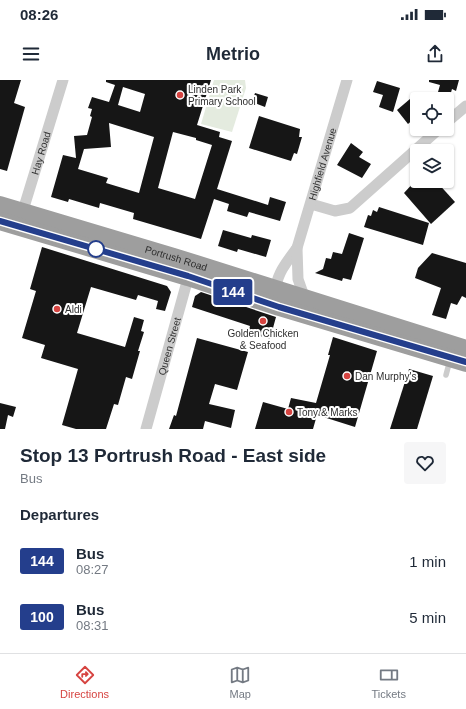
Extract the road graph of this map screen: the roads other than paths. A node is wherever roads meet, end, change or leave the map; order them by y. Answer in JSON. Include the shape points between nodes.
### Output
{"nodes":[{"id":1,"x":63,"y":80,"type":"edge"},
{"id":2,"x":347,"y":80,"type":"edge"},
{"id":3,"x":466,"y":106,"type":"edge"},
{"id":4,"x":454,"y":116,"type":"edge"},
{"id":5,"x":432,"y":136,"type":"edge"},
{"id":6,"x":310,"y":204,"type":"junction"},
{"id":7,"x":0,"y":205,"type":"edge"},
{"id":8,"x":21,"y":219,"type":"junction"},
{"id":9,"x":0,"y":221,"type":"edge"},
{"id":10,"x":297,"y":248,"type":"junction"},
{"id":11,"x":191,"y":270,"type":"junction"},
{"id":12,"x":275,"y":289,"type":"junction"},
{"id":13,"x":279,"y":307,"type":"junction"},
{"id":14,"x":303,"y":311,"type":"junction"},
{"id":15,"x":461,"y":357,"type":"edge"},
{"id":16,"x":446,"y":375,"type":"dead end"},
{"id":17,"x":146,"y":429,"type":"edge"}],
"edges":[{"from":1,"to":8,"type":"street","name":"Hay Road"},
{"from":2,"to":6,"type":"street","name":"Highfield Avenue"},
{"from":3,"to":4,"type":"street"},
{"from":5,"to":6,"type":"street","via":[[350,208],[335,211]]},
{"from":6,"to":10,"type":"street","name":"Highfield Avenue"},
{"from":7,"to":8,"type":"highway","name":"Portrush Road"},
{"from":8,"to":9,"type":"highway","name":"Portrush Road"},
{"from":8,"to":11,"type":"highway","name":"Portrush Road"},
{"from":10,"to":12,"type":"street","name":"Highfield Avenue","via":[[280,271]]},
{"from":10,"to":14,"type":"street","name":"Highfield Avenue"},
{"from":11,"to":12,"type":"highway","name":"Portrush Road"},
{"from":11,"to":13,"type":"highway","name":"Portrush Road"},
{"from":11,"to":17,"type":"street","name":"Queen Street"},
{"from":12,"to":13,"type":"street","name":"Highfield Avenue"},
{"from":12,"to":14,"type":"highway","name":"Portrush Road"},
{"from":13,"to":14,"type":"highway","name":"Portrush Road"},
{"from":14,"to":15,"type":"highway","name":"Portrush Road","via":[[323,323]]},
{"from":14,"to":15,"type":"highway","name":"Portrush Road","via":[[397,328]]},
{"from":15,"to":16,"type":"lane"}]}
